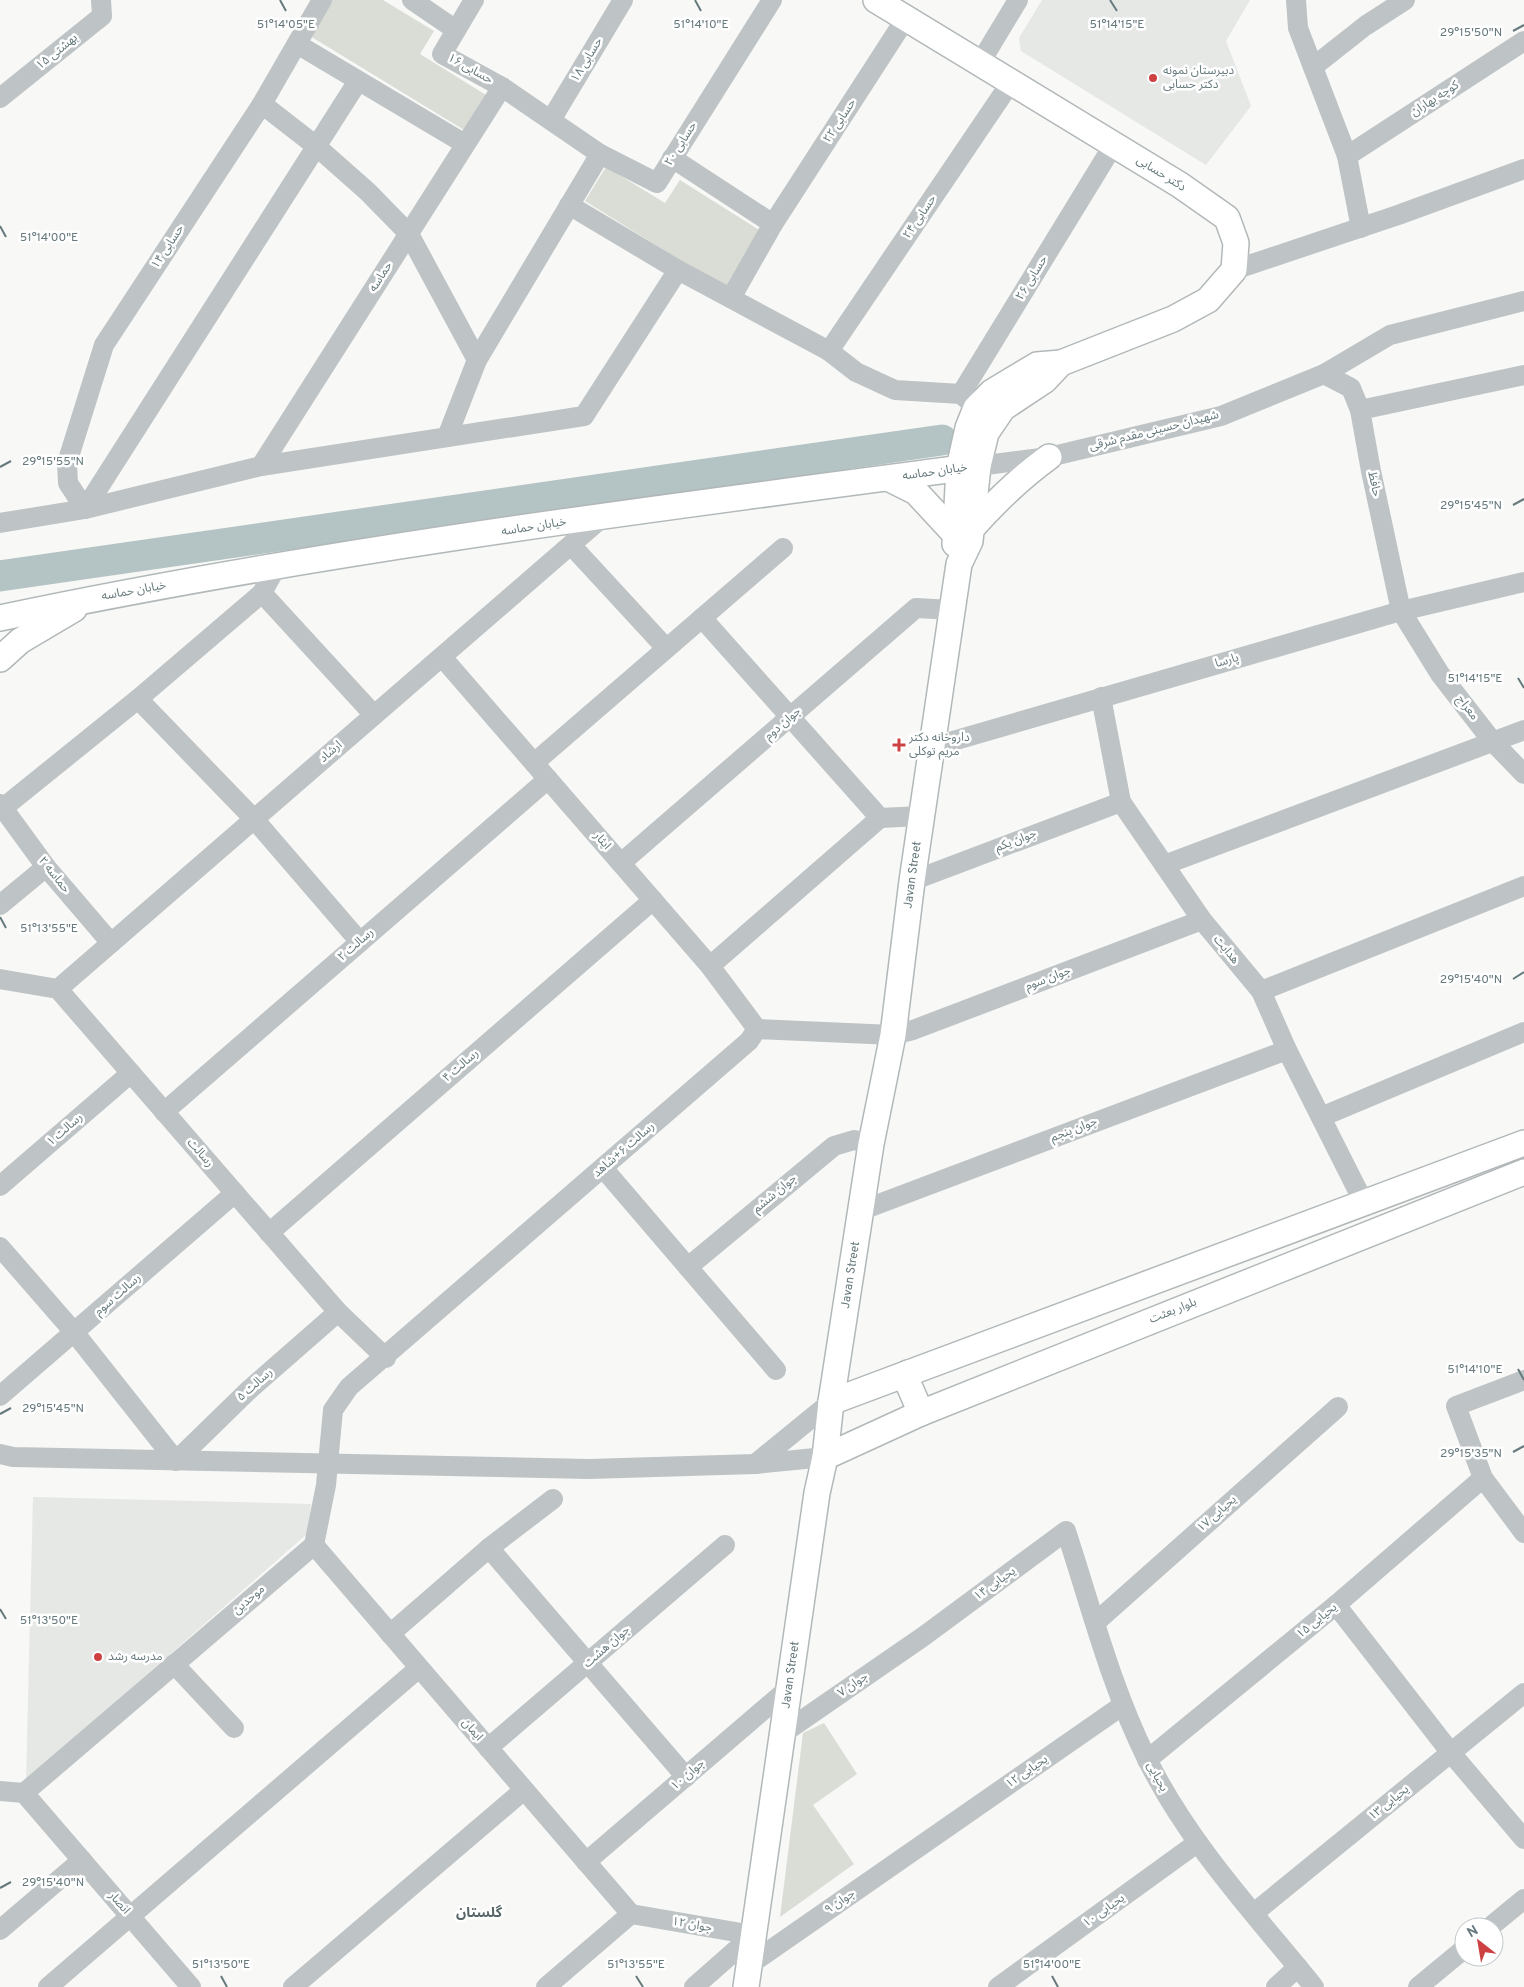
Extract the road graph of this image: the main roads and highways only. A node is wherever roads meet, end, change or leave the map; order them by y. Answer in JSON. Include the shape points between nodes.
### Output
{"nodes":[{"id":1,"x":876,"y":0,"type":"edge"},
{"id":2,"x":1061,"y":363,"type":"junction"},
{"id":3,"x":1049,"y":457,"type":"road end"},
{"id":4,"x":969,"y":467,"type":"junction"},
{"id":5,"x":888,"y":478,"type":"junction"},
{"id":6,"x":963,"y":531,"type":"junction"},
{"id":7,"x":91,"y":599,"type":"junction"},
{"id":8,"x":0,"y":618,"type":"edge"},
{"id":9,"x":0,"y":633,"type":"edge"},
{"id":10,"x":0,"y":659,"type":"edge"},
{"id":11,"x":1524,"y":1143,"type":"edge"},
{"id":12,"x":1463,"y":1165,"type":"junction"},
{"id":13,"x":1524,"y":1172,"type":"edge"},
{"id":14,"x":1474,"y":1191,"type":"junction"},
{"id":15,"x":908,"y":1373,"type":"junction"},
{"id":16,"x":831,"y":1402,"type":"junction"},
{"id":17,"x":921,"y":1413,"type":"junction"},
{"id":18,"x":825,"y":1457,"type":"junction"},
{"id":19,"x":748,"y":1976,"type":"edge"}],
"edges":[{"from":1,"to":2,"type":"main road","name":"دکتر حسابی","via":[[1114,144],[1227,218],[1236,243],[1234,270],[1208,300],[1173,319]]},
{"from":2,"to":4,"type":"main road","via":[[1045,380],[1003,408]]},
{"from":2,"to":4,"type":"main road","via":[[1037,365],[992,392],[969,401]]},
{"from":3,"to":6,"type":"main road"},
{"from":4,"to":5,"type":"main road","name":"خیابان حماسه"},
{"from":4,"to":6,"type":"main road","name":"Javan Street"},
{"from":5,"to":6,"type":"main road","via":[[916,492]]},
{"from":5,"to":7,"type":"main road","name":"خیابان حماسه","via":[[604,516],[277,566]]},
{"from":6,"to":16,"type":"main road","name":"Javan Street","via":[[912,881],[894,1035],[871,1144]]},
{"from":7,"to":8,"type":"main road"},
{"from":7,"to":9,"type":"main road","name":"خیابان حماسه"},
{"from":7,"to":10,"type":"main road","name":"خیابان حماسه","via":[[20,641]]},
{"from":11,"to":12,"type":"main road"},
{"from":12,"to":14,"type":"main road"},
{"from":12,"to":15,"type":"main road"},
{"from":13,"to":14,"type":"main road","name":"بلوار بعثت"},
{"from":14,"to":17,"type":"main road","name":"بلوار بعثت"},
{"from":15,"to":16,"type":"main road"},
{"from":15,"to":17,"type":"main road","via":[[908,1383]]},
{"from":16,"to":18,"type":"main road","name":"Javan Street"},
{"from":17,"to":18,"type":"main road","name":"بلوار بعثت"},
{"from":18,"to":19,"type":"main road","name":"Javan Street"}]}
